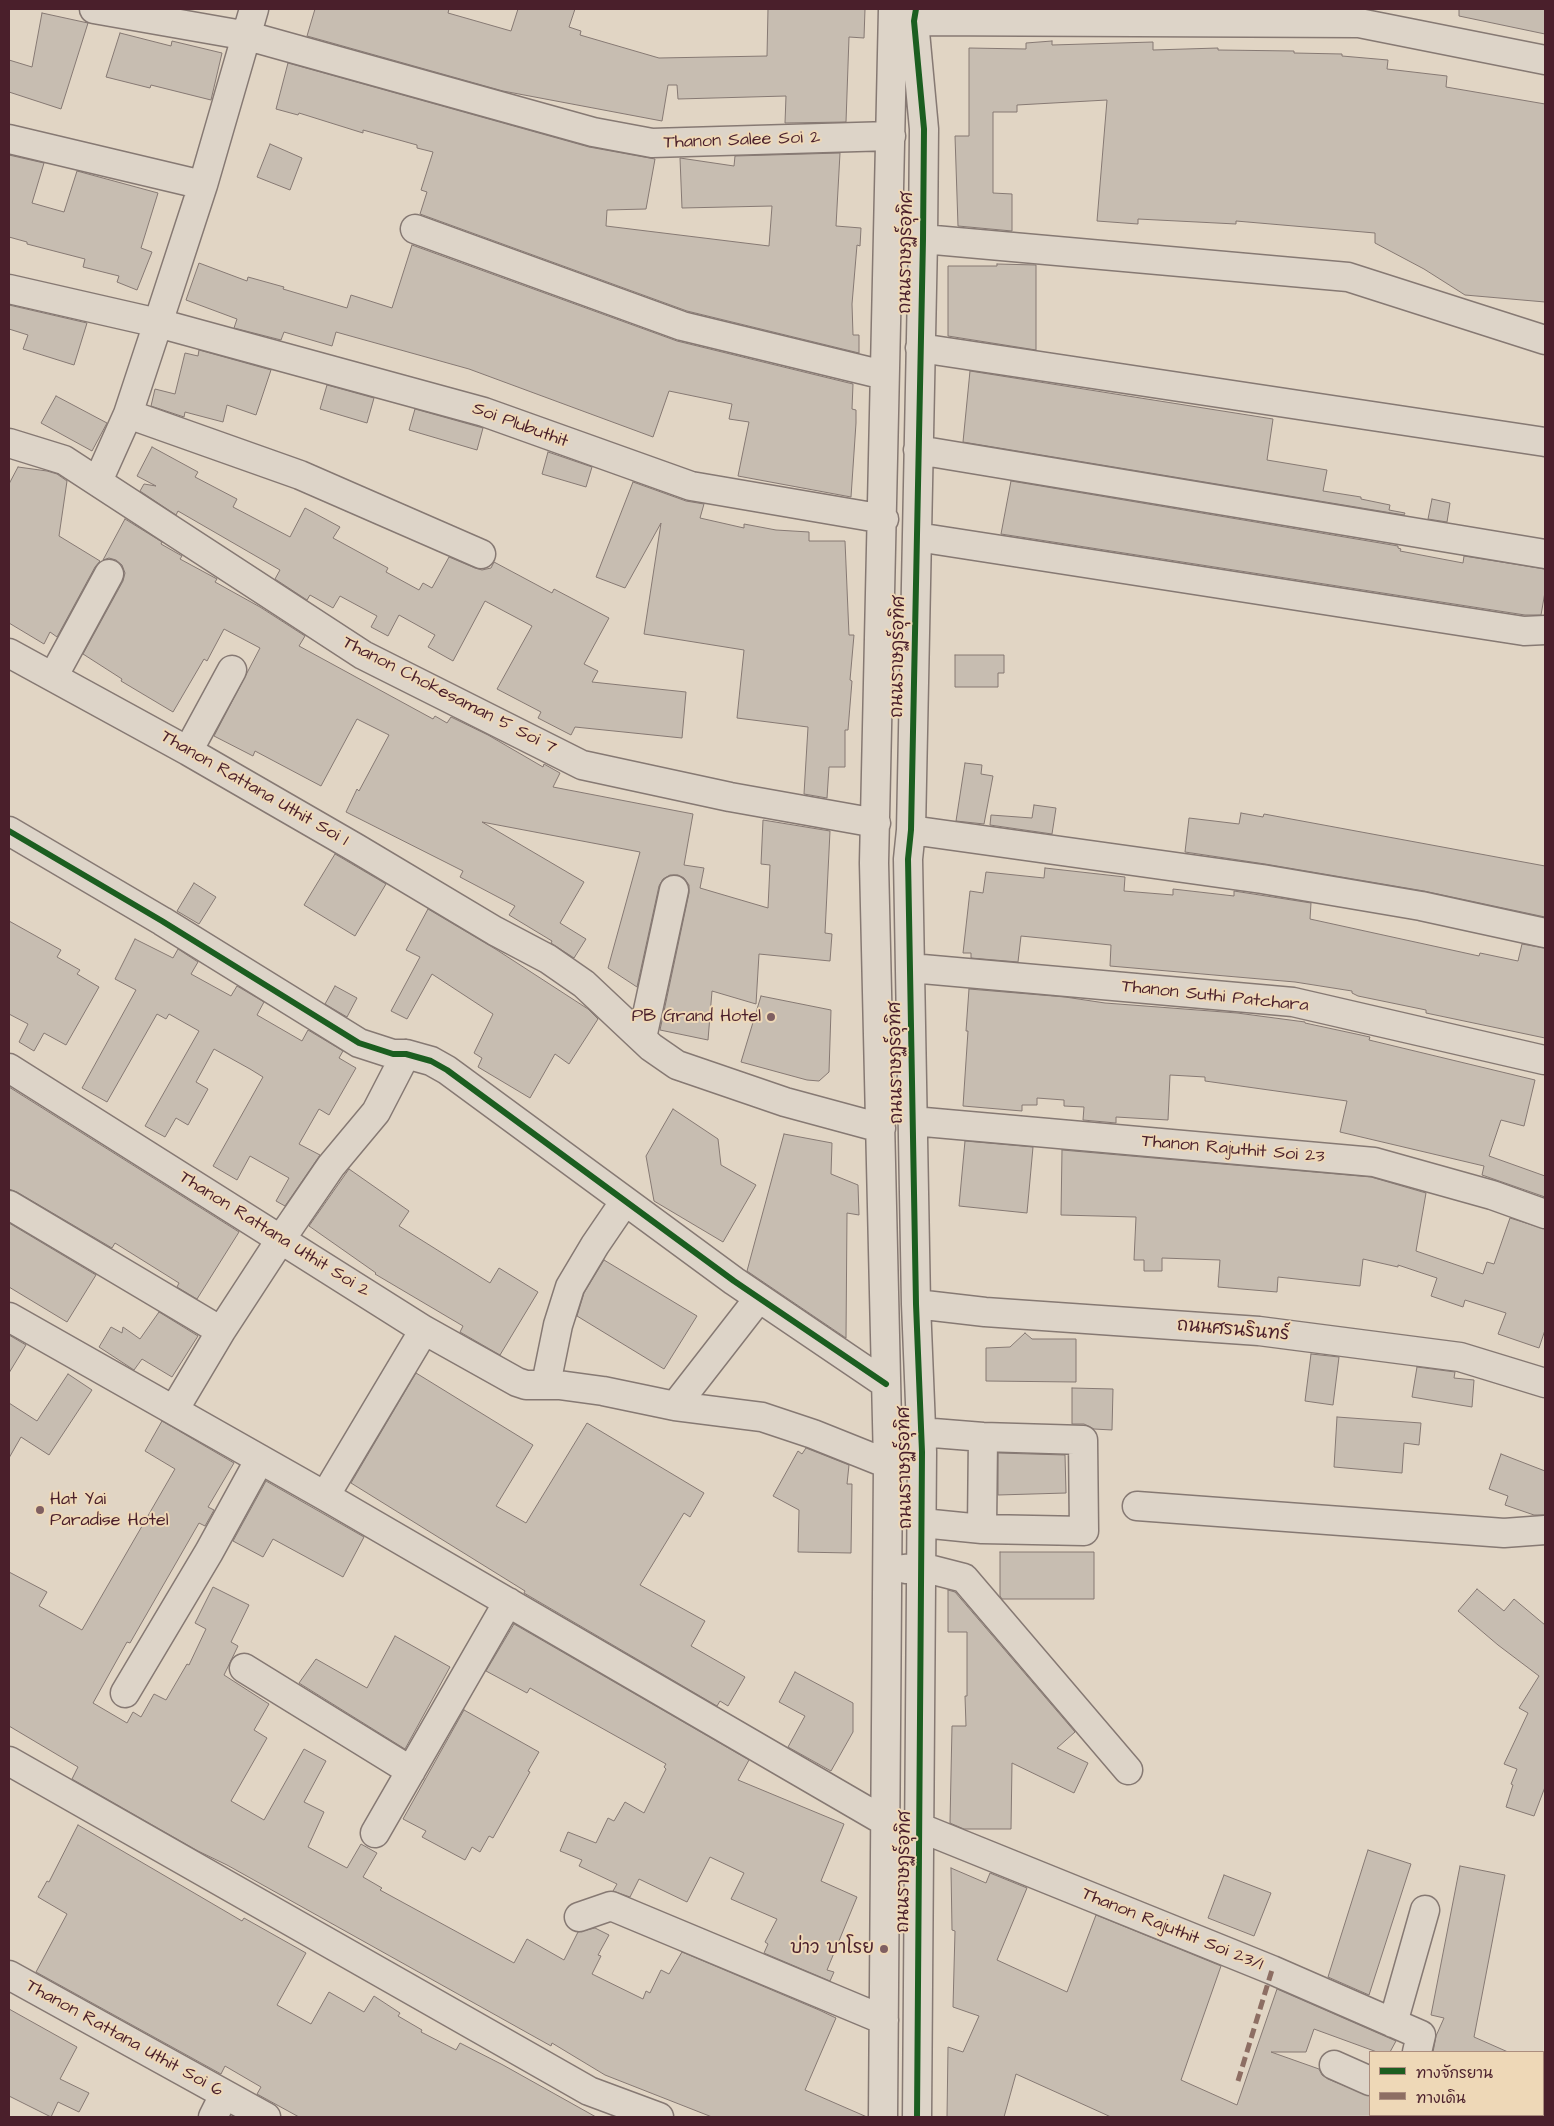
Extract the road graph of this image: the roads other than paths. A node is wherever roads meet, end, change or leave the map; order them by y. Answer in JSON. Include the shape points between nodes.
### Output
{"nodes":[{"id":1,"x":94,"y":9,"type":"edge"},
{"id":2,"x":254,"y":9,"type":"edge"},
{"id":3,"x":908,"y":13,"type":"edge"},
{"id":4,"x":248,"y":36,"type":"junction"},
{"id":5,"x":1545,"y":60,"type":"edge"},
{"id":6,"x":891,"y":136,"type":"junction"},
{"id":7,"x":9,"y":139,"type":"edge"},
{"id":8,"x":203,"y":185,"type":"junction"},
{"id":9,"x":415,"y":229,"type":"dead end"},
{"id":10,"x":923,"y":238,"type":"junction"},
{"id":11,"x":9,"y":289,"type":"edge"},
{"id":12,"x":158,"y":322,"type":"junction"},
{"id":13,"x":1545,"y":340,"type":"edge"},
{"id":14,"x":920,"y":348,"type":"junction"},
{"id":15,"x":884,"y":375,"type":"junction"},
{"id":16,"x":128,"y":414,"type":"junction"},
{"id":17,"x":1545,"y":442,"type":"edge"},
{"id":18,"x":9,"y":443,"type":"edge"},
{"id":19,"x":918,"y":450,"type":"junction"},
{"id":20,"x":98,"y":481,"type":"junction"},
{"id":21,"x":884,"y":519,"type":"junction"},
{"id":22,"x":916,"y":537,"type":"junction"},
{"id":23,"x":481,"y":554,"type":"dead end"},
{"id":24,"x":1545,"y":554,"type":"edge"},
{"id":25,"x":109,"y":574,"type":"dead end"},
{"id":26,"x":1545,"y":630,"type":"edge"},
{"id":27,"x":9,"y":654,"type":"edge"},
{"id":28,"x":914,"y":665,"type":"junction"},
{"id":29,"x":880,"y":667,"type":"junction"},
{"id":30,"x":232,"y":670,"type":"dead end"},
{"id":31,"x":53,"y":677,"type":"junction"},
{"id":32,"x":188,"y":751,"type":"junction"},
{"id":33,"x":876,"y":823,"type":"junction"},
{"id":34,"x":911,"y":830,"type":"junction"},
{"id":35,"x":9,"y":831,"type":"edge"},
{"id":36,"x":674,"y":890,"type":"dead end"},
{"id":37,"x":1545,"y":933,"type":"edge"},
{"id":38,"x":911,"y":968,"type":"junction"},
{"id":39,"x":642,"y":1038,"type":"junction"},
{"id":40,"x":406,"y":1054,"type":"junction"},
{"id":41,"x":1544,"y":1060,"type":"dead end"},
{"id":42,"x":9,"y":1068,"type":"edge"},
{"id":43,"x":913,"y":1121,"type":"junction"},
{"id":44,"x":881,"y":1128,"type":"junction"},
{"id":45,"x":625,"y":1201,"type":"junction"},
{"id":46,"x":9,"y":1205,"type":"edge"},
{"id":47,"x":1545,"y":1214,"type":"edge"},
{"id":48,"x":281,"y":1239,"type":"junction"},
{"id":49,"x":759,"y":1298,"type":"junction"},
{"id":50,"x":916,"y":1304,"type":"junction"},
{"id":51,"x":9,"y":1317,"type":"edge"},
{"id":52,"x":424,"y":1330,"type":"junction"},
{"id":53,"x":221,"y":1331,"type":"junction"},
{"id":54,"x":1545,"y":1383,"type":"edge"},
{"id":55,"x":546,"y":1384,"type":"junction"},
{"id":56,"x":886,"y":1384,"type":"junction"},
{"id":57,"x":675,"y":1406,"type":"junction"},
{"id":58,"x":174,"y":1410,"type":"junction"},
{"id":59,"x":921,"y":1432,"type":"junction"},
{"id":60,"x":983,"y":1437,"type":"junction"},
{"id":61,"x":260,"y":1459,"type":"junction"},
{"id":62,"x":888,"y":1464,"type":"junction"},
{"id":63,"x":326,"y":1496,"type":"junction"},
{"id":64,"x":1137,"y":1506,"type":"dead end"},
{"id":65,"x":922,"y":1523,"type":"junction"},
{"id":66,"x":982,"y":1529,"type":"junction"},
{"id":67,"x":1545,"y":1530,"type":"edge"},
{"id":68,"x":922,"y":1567,"type":"junction"},
{"id":69,"x":887,"y":1570,"type":"junction"},
{"id":70,"x":508,"y":1602,"type":"junction"},
{"id":71,"x":244,"y":1668,"type":"dead end"},
{"id":72,"x":125,"y":1693,"type":"dead end"},
{"id":73,"x":9,"y":1761,"type":"edge"},
{"id":74,"x":1128,"y":1770,"type":"dead end"},
{"id":75,"x":411,"y":1771,"type":"junction"},
{"id":76,"x":886,"y":1822,"type":"junction"},
{"id":77,"x":921,"y":1828,"type":"junction"},
{"id":78,"x":375,"y":1833,"type":"dead end"},
{"id":79,"x":1426,"y":1910,"type":"dead end"},
{"id":80,"x":579,"y":1917,"type":"dead end"},
{"id":81,"x":9,"y":1975,"type":"edge"},
{"id":82,"x":884,"y":2020,"type":"junction"},
{"id":83,"x":1394,"y":2023,"type":"junction"},
{"id":84,"x":1419,"y":2044,"type":"edge"},
{"id":85,"x":1334,"y":2065,"type":"dead end"},
{"id":86,"x":1369,"y":2081,"type":"edge"},
{"id":87,"x":218,"y":2106,"type":"edge"},
{"id":88,"x":266,"y":2117,"type":"edge"},
{"id":89,"x":660,"y":2117,"type":"edge"},
{"id":90,"x":883,"y":2117,"type":"edge"},
{"id":91,"x":917,"y":2117,"type":"edge"}],
"edges":[{"from":1,"to":4,"type":"street","name":"Thanon Salee Soi 2"},
{"from":2,"to":4,"type":"street"},
{"from":3,"to":5,"type":"street","via":[[1359,24]]},
{"from":3,"to":6,"type":"street","name":"ถนนราษฏร์อุทิศ"},
{"from":3,"to":10,"type":"street","name":"ถนนราษฏร์อุทิศ","via":[[924,129]]},
{"from":4,"to":6,"type":"street","name":"Thanon Salee Soi 2","via":[[594,132],[652,143]]},
{"from":4,"to":8,"type":"street"},
{"from":6,"to":15,"type":"street","name":"ถนนราษฏร์อุทิศ"},
{"from":7,"to":8,"type":"street"},
{"from":8,"to":12,"type":"street"},
{"from":9,"to":15,"type":"street","via":[[682,326]]},
{"from":10,"to":13,"type":"street","via":[[1348,278]]},
{"from":10,"to":14,"type":"street","name":"ถนนราษฏร์อุทิศ"},
{"from":11,"to":12,"type":"street","name":"Soi Plubuthit"},
{"from":12,"to":16,"type":"street"},
{"from":12,"to":21,"type":"street","name":"Soi Plubuthit","via":[[484,412],[691,486]]},
{"from":14,"to":17,"type":"street"},
{"from":14,"to":19,"type":"street","name":"ถนนราษฏร์อุทิศ"},
{"from":15,"to":21,"type":"street","name":"ถนนราษฏร์อุทิศ"},
{"from":16,"to":20,"type":"street"},
{"from":16,"to":23,"type":"street","via":[[300,475]]},
{"from":18,"to":20,"type":"street","name":"Thanon Chokesaman 5 Soi 7","via":[[64,460]]},
{"from":19,"to":22,"type":"street","name":"ถนนราษฏร์อุทิศ"},
{"from":19,"to":24,"type":"street"},
{"from":20,"to":33,"type":"street","name":"Thanon Chokesaman 5 Soi 7","via":[[363,655],[582,765],[730,797]]},
{"from":21,"to":29,"type":"street","name":"ถนนราษฏร์อุทิศ"},
{"from":22,"to":26,"type":"street","via":[[1524,631]]},
{"from":22,"to":28,"type":"street","name":"ถนนราษฏร์อุทิศ"},
{"from":25,"to":31,"type":"street"},
{"from":27,"to":31,"type":"street","name":"Thanon Rattana Uthit Soi 1"},
{"from":28,"to":29,"type":"street"},
{"from":28,"to":34,"type":"street","name":"ถนนราษฏร์อุทิศ"},
{"from":29,"to":33,"type":"street","name":"ถนนราษฏร์อุทิศ"},
{"from":30,"to":32,"type":"street"},
{"from":31,"to":32,"type":"street","name":"Thanon Rattana Uthit Soi 1"},
{"from":32,"to":39,"type":"street","name":"Thanon Rattana Uthit Soi 1","via":[[495,931],[548,958],[584,984]]},
{"from":33,"to":44,"type":"street","name":"ถนนราษฏร์อุทิศ","via":[[874,862]]},
{"from":34,"to":37,"type":"street","via":[[1262,879],[1421,906]]},
{"from":34,"to":38,"type":"street","name":"ถนนราษฏร์อุทิศ","via":[[908,858]]},
{"from":35,"to":40,"type":"street","via":[[359,1043],[393,1054]]},
{"from":36,"to":39,"type":"street"},
{"from":38,"to":41,"type":"street","name":"Thanon Suthi Patchara","via":[[1293,1002]]},
{"from":38,"to":43,"type":"street","name":"ถนนราษฏร์อุทิศ"},
{"from":39,"to":44,"type":"street","name":"Thanon Rattana Uthit Soi 1","via":[[677,1065],[785,1102]]},
{"from":40,"to":45,"type":"street","via":[[431,1061],[447,1070]]},
{"from":40,"to":48,"type":"street","via":[[376,1112],[331,1166]]},
{"from":42,"to":48,"type":"street","name":"Thanon Rattana Uthit Soi 2"},
{"from":43,"to":47,"type":"street","name":"Thanon Rajuthit Soi 23","via":[[1374,1162],[1492,1195]]},
{"from":43,"to":50,"type":"street","name":"ถนนราษฏร์อุทิศ"},
{"from":44,"to":56,"type":"street","name":"ถนนราษฏร์อุทิศ"},
{"from":45,"to":49,"type":"street"},
{"from":45,"to":55,"type":"street","via":[[570,1287],[558,1324]]},
{"from":46,"to":53,"type":"street"},
{"from":48,"to":52,"type":"street","name":"Thanon Rattana Uthit Soi 2"},
{"from":48,"to":53,"type":"street"},
{"from":49,"to":56,"type":"street"},
{"from":49,"to":57,"type":"street"},
{"from":50,"to":54,"type":"street","name":"ถนนศรนรินทร์","via":[[985,1312],[1269,1332],[1460,1357]]},
{"from":50,"to":59,"type":"street","name":"ถนนราษฏร์อุทิศ"},
{"from":51,"to":58,"type":"street"},
{"from":52,"to":55,"type":"street","name":"Thanon Rattana Uthit Soi 2","via":[[517,1382]]},
{"from":52,"to":63,"type":"street"},
{"from":53,"to":58,"type":"street"},
{"from":55,"to":57,"type":"street","name":"Thanon Rattana Uthit Soi 2","via":[[604,1391]]},
{"from":56,"to":62,"type":"street","name":"ถนนราษฏร์อุทิศ"},
{"from":57,"to":62,"type":"street","name":"Thanon Rattana Uthit Soi 2","via":[[762,1417]]},
{"from":58,"to":61,"type":"street"},
{"from":59,"to":60,"type":"street"},
{"from":59,"to":65,"type":"street","name":"ถนนราษฏร์อุทิศ"},
{"from":60,"to":66,"type":"street"},
{"from":60,"to":66,"type":"street","via":[[1084,1440],[1084,1531]]},
{"from":61,"to":63,"type":"street"},
{"from":61,"to":72,"type":"street"},
{"from":62,"to":69,"type":"street","name":"ถนนราษฏร์อุทิศ"},
{"from":63,"to":70,"type":"street"},
{"from":64,"to":67,"type":"street","via":[[1504,1532]]},
{"from":65,"to":66,"type":"street"},
{"from":65,"to":68,"type":"street","name":"ถนนราษฏร์อุทิศ"},
{"from":68,"to":69,"type":"street"},
{"from":68,"to":74,"type":"street","via":[[964,1578]]},
{"from":68,"to":77,"type":"street","name":"ถนนราษฏร์อุทิศ"},
{"from":69,"to":76,"type":"street","name":"ถนนราษฏร์อุทิศ"},
{"from":70,"to":75,"type":"street"},
{"from":70,"to":76,"type":"street"},
{"from":71,"to":75,"type":"street"},
{"from":73,"to":89,"type":"street","via":[[589,2091]]},
{"from":75,"to":78,"type":"street"},
{"from":76,"to":82,"type":"street","name":"ถนนราษฏร์อุทิศ"},
{"from":77,"to":83,"type":"street","name":"Thanon Rajuthit Soi 23/1"},
{"from":77,"to":91,"type":"street","name":"ถนนราษฏร์อุทิศ"},
{"from":79,"to":83,"type":"street"},
{"from":80,"to":82,"type":"street","via":[[611,1906]]},
{"from":81,"to":87,"type":"street","name":"Thanon Rattana Uthit Soi 6"},
{"from":82,"to":90,"type":"street","name":"ถนนราษฏร์อุทิศ"},
{"from":83,"to":84,"type":"street","name":"Thanon Rajuthit Soi 23/1"},
{"from":85,"to":86,"type":"street"},
{"from":87,"to":88,"type":"street","name":"Thanon Rattana Uthit Soi 6"}]}
